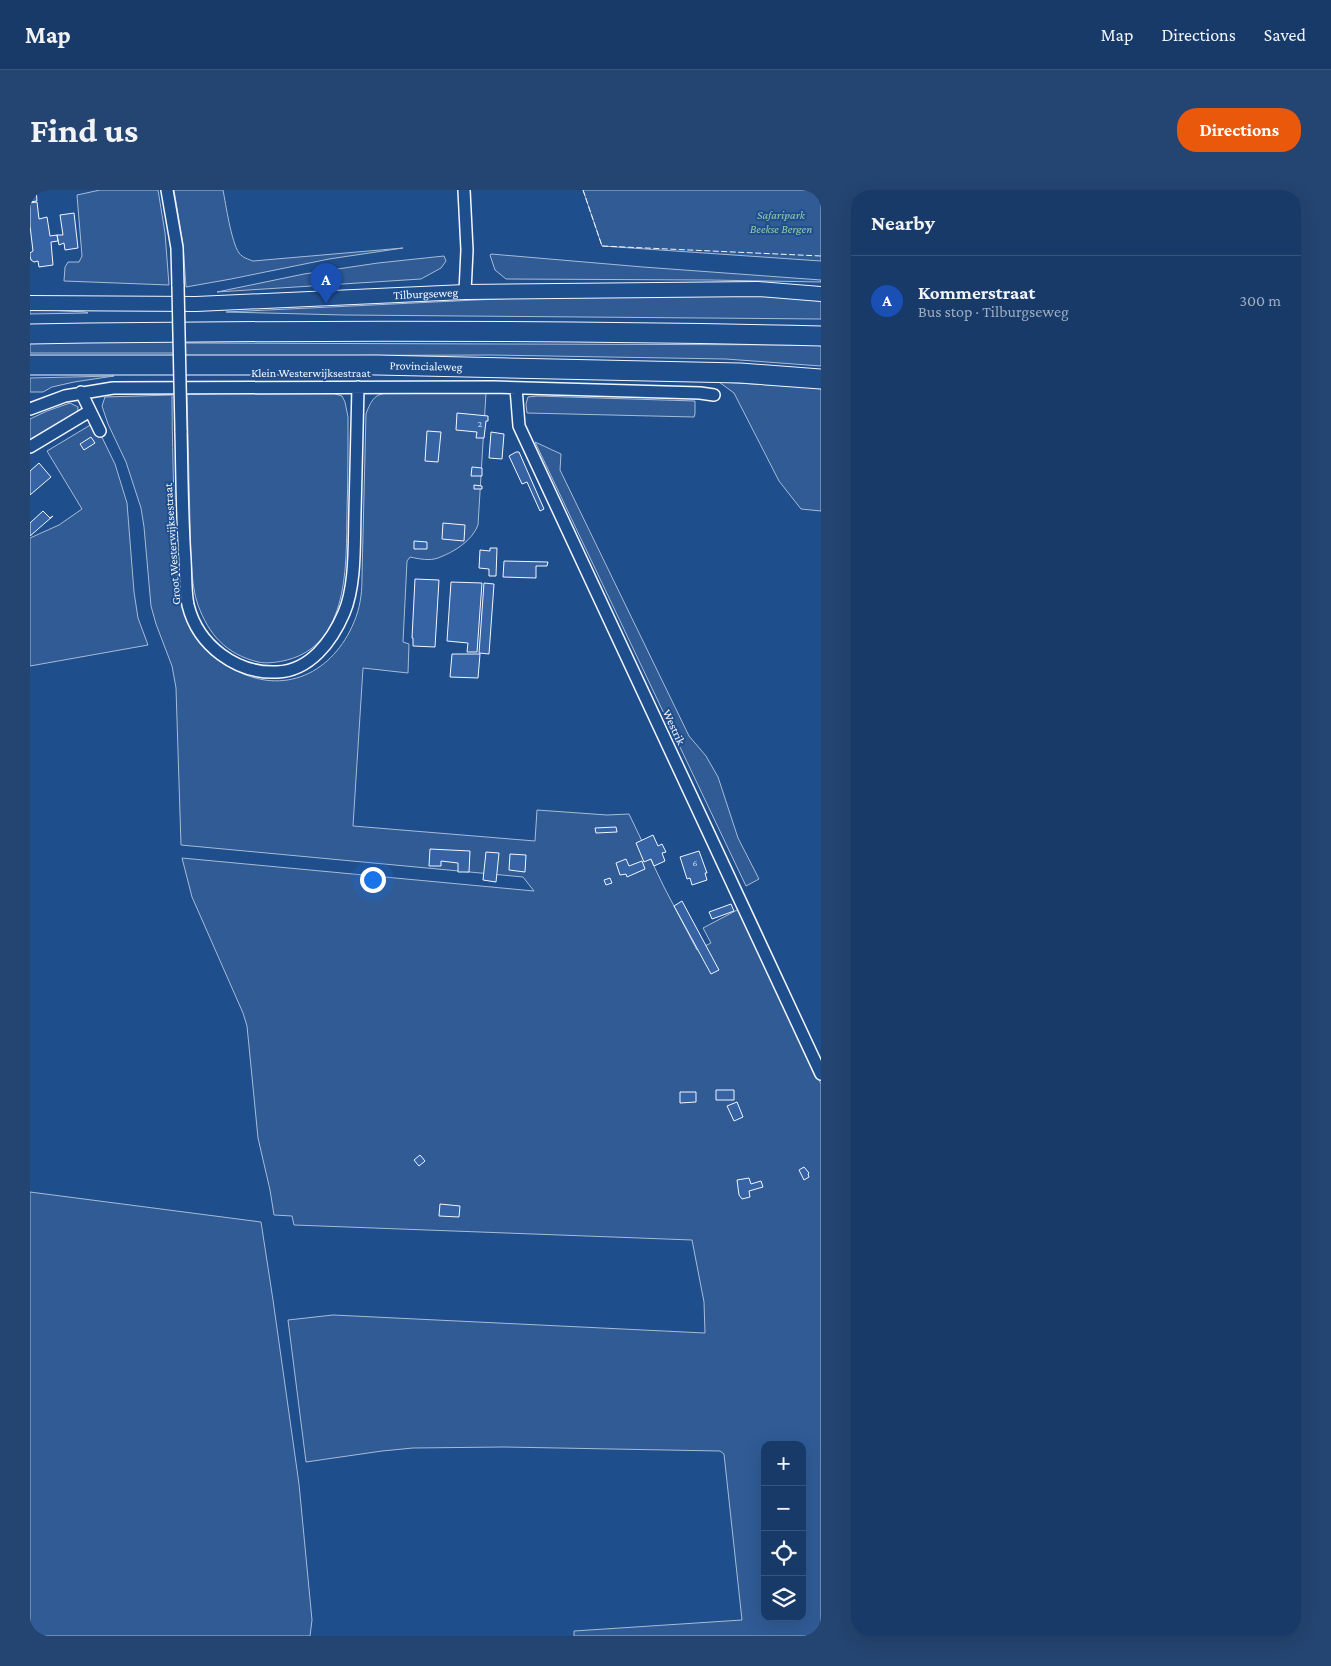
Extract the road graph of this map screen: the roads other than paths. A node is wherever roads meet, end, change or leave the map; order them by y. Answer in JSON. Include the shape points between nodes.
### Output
{"nodes":[{"id":1,"x":167,"y":190,"type":"edge"},
{"id":2,"x":464,"y":190,"type":"edge"},
{"id":3,"x":465,"y":292,"type":"junction"},
{"id":4,"x":821,"y":294,"type":"edge"},
{"id":5,"x":30,"y":303,"type":"edge"},
{"id":6,"x":30,"y":334,"type":"edge"},
{"id":7,"x":821,"y":336,"type":"edge"},
{"id":8,"x":30,"y":365,"type":"edge"},
{"id":9,"x":821,"y":379,"type":"edge"},
{"id":10,"x":358,"y":387,"type":"junction"},
{"id":11,"x":516,"y":388,"type":"junction"},
{"id":12,"x":81,"y":392,"type":"junction"},
{"id":13,"x":714,"y":395,"type":"dead end"},
{"id":14,"x":30,"y":409,"type":"edge"},
{"id":15,"x":90,"y":410,"type":"junction"},
{"id":16,"x":100,"y":431,"type":"dead end"},
{"id":17,"x":30,"y":447,"type":"edge"},
{"id":18,"x":821,"y":1074,"type":"edge"}],
"edges":[{"from":1,"to":10,"type":"street","name":"Groot Westerwijksestraat","bridge":true,"via":[[177,248],[182,516],[188,605],[199,633],[234,664],[262,673],[290,672],[314,658],[330,640],[345,611],[354,571]]},
{"from":2,"to":3,"type":"street"},
{"from":3,"to":4,"type":"street","name":"Tilburgseweg","via":[[758,289]]},
{"from":3,"to":5,"type":"street","name":"Tilburgseweg","via":[[196,304]]},
{"from":6,"to":7,"type":"highway","via":[[598,331]]},
{"from":8,"to":9,"type":"highway","name":"Provincialeweg","via":[[377,365],[740,373]]},
{"from":10,"to":11,"type":"street","name":"Klein Westerwijksestraat"},
{"from":10,"to":12,"type":"street","name":"Klein Westerwijksestraat","via":[[113,388]]},
{"from":11,"to":13,"type":"street","name":"Klein Westerwijksestraat"},
{"from":11,"to":18,"type":"street","name":"Westrik","via":[[519,426]]},
{"from":12,"to":14,"type":"street","name":"Klein Westerwijksestraat"},
{"from":12,"to":15,"type":"street"},
{"from":15,"to":16,"type":"street"},
{"from":15,"to":17,"type":"street"}]}
